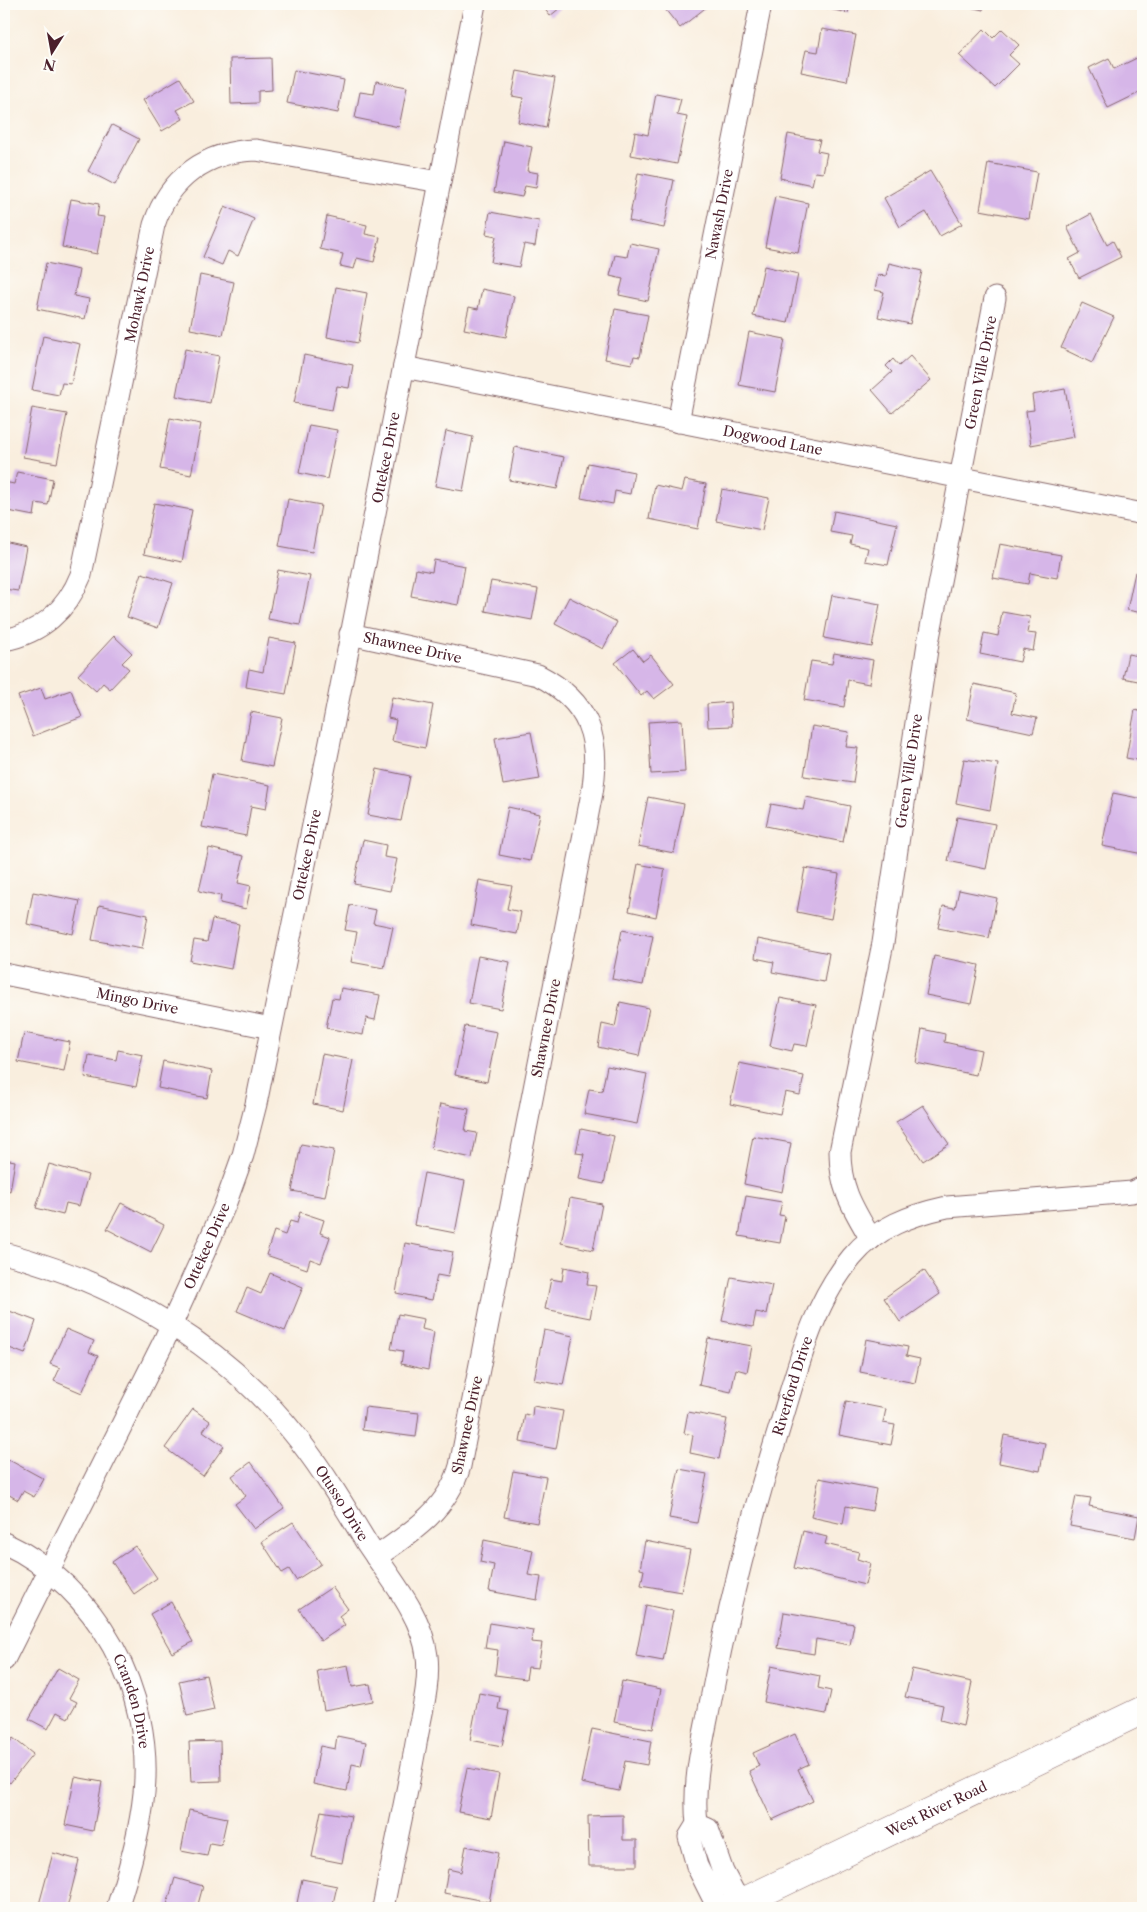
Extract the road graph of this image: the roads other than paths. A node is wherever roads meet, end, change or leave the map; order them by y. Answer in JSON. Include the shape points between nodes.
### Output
{"nodes":[{"id":1,"x":475,"y":4,"type":"edge"},
{"id":2,"x":761,"y":4,"type":"edge"},
{"id":3,"x":440,"y":182,"type":"junction"},
{"id":4,"x":995,"y":298,"type":"dead end"},
{"id":5,"x":404,"y":367,"type":"junction"},
{"id":6,"x":678,"y":422,"type":"junction"},
{"id":7,"x":959,"y":479,"type":"junction"},
{"id":8,"x":1143,"y":514,"type":"edge"},
{"id":9,"x":350,"y":634,"type":"junction"},
{"id":10,"x":4,"y":640,"type":"edge"},
{"id":11,"x":4,"y":974,"type":"edge"},
{"id":12,"x":271,"y":1028,"type":"junction"},
{"id":13,"x":1143,"y":1187,"type":"edge"},
{"id":14,"x":871,"y":1239,"type":"junction"},
{"id":15,"x":4,"y":1253,"type":"edge"},
{"id":16,"x":171,"y":1324,"type":"junction"},
{"id":17,"x":4,"y":1543,"type":"edge"},
{"id":18,"x":376,"y":1557,"type":"junction"},
{"id":19,"x":48,"y":1571,"type":"junction"},
{"id":20,"x":4,"y":1660,"type":"edge"},
{"id":21,"x":1143,"y":1710,"type":"edge"},
{"id":22,"x":730,"y":1907,"type":"edge"},
{"id":23,"x":118,"y":1908,"type":"edge"},
{"id":24,"x":384,"y":1908,"type":"edge"}],
"edges":[{"from":1,"to":3,"type":"street","name":"Ottekee Drive"},
{"from":2,"to":6,"type":"street","name":"Nawash Drive"},
{"from":3,"to":5,"type":"street","name":"Ottekee Drive"},
{"from":3,"to":10,"type":"street","name":"Mohawk Drive","via":[[256,150],[216,156],[182,178],[164,199],[154,225],[81,575],[69,600],[50,620],[26,634]]},
{"from":4,"to":7,"type":"street","name":"Green Ville Drive"},
{"from":5,"to":6,"type":"street","name":"Dogwood Lane"},
{"from":5,"to":9,"type":"street","name":"Ottekee Drive"},
{"from":6,"to":7,"type":"street","name":"Dogwood Lane"},
{"from":7,"to":8,"type":"street","name":"Dogwood Lane"},
{"from":7,"to":14,"type":"street","name":"Green Ville Drive","via":[[928,643],[880,961],[840,1152],[846,1196]]},
{"from":9,"to":12,"type":"street","name":"Ottekee Drive"},
{"from":9,"to":18,"type":"street","name":"Shawnee Drive","via":[[538,675],[563,690],[573,701],[588,725],[596,753],[592,793],[460,1466],[454,1485],[441,1505]]},
{"from":11,"to":12,"type":"street","name":"Mingo Drive"},
{"from":12,"to":16,"type":"street","name":"Ottekee Drive","via":[[243,1155],[225,1205]]},
{"from":13,"to":14,"type":"street","name":"Riverford Drive","via":[[1132,1192],[947,1207],[895,1223]]},
{"from":14,"to":22,"type":"street","name":"Riverford Drive","via":[[852,1256],[836,1278],[808,1338],[750,1523],[728,1607],[694,1799],[697,1824],[708,1829],[723,1872]]},
{"from":15,"to":16,"type":"street","name":"Otusso Drive","via":[[90,1281]]},
{"from":16,"to":18,"type":"street","name":"Otusso Drive","via":[[236,1373],[274,1410],[330,1484]]},
{"from":16,"to":19,"type":"street","name":"Ottekee Drive"},
{"from":17,"to":19,"type":"street","name":"Cranden Drive"},
{"from":18,"to":24,"type":"street","name":"Otusso Drive","via":[[420,1629],[428,1670]]},
{"from":19,"to":20,"type":"street","name":"Ottekee Drive"},
{"from":19,"to":23,"type":"street","name":"Cranden Drive","via":[[83,1603],[106,1634],[128,1679],[141,1728],[144,1792],[139,1830]]},
{"from":21,"to":22,"type":"main road","name":"West River Road"}]}
